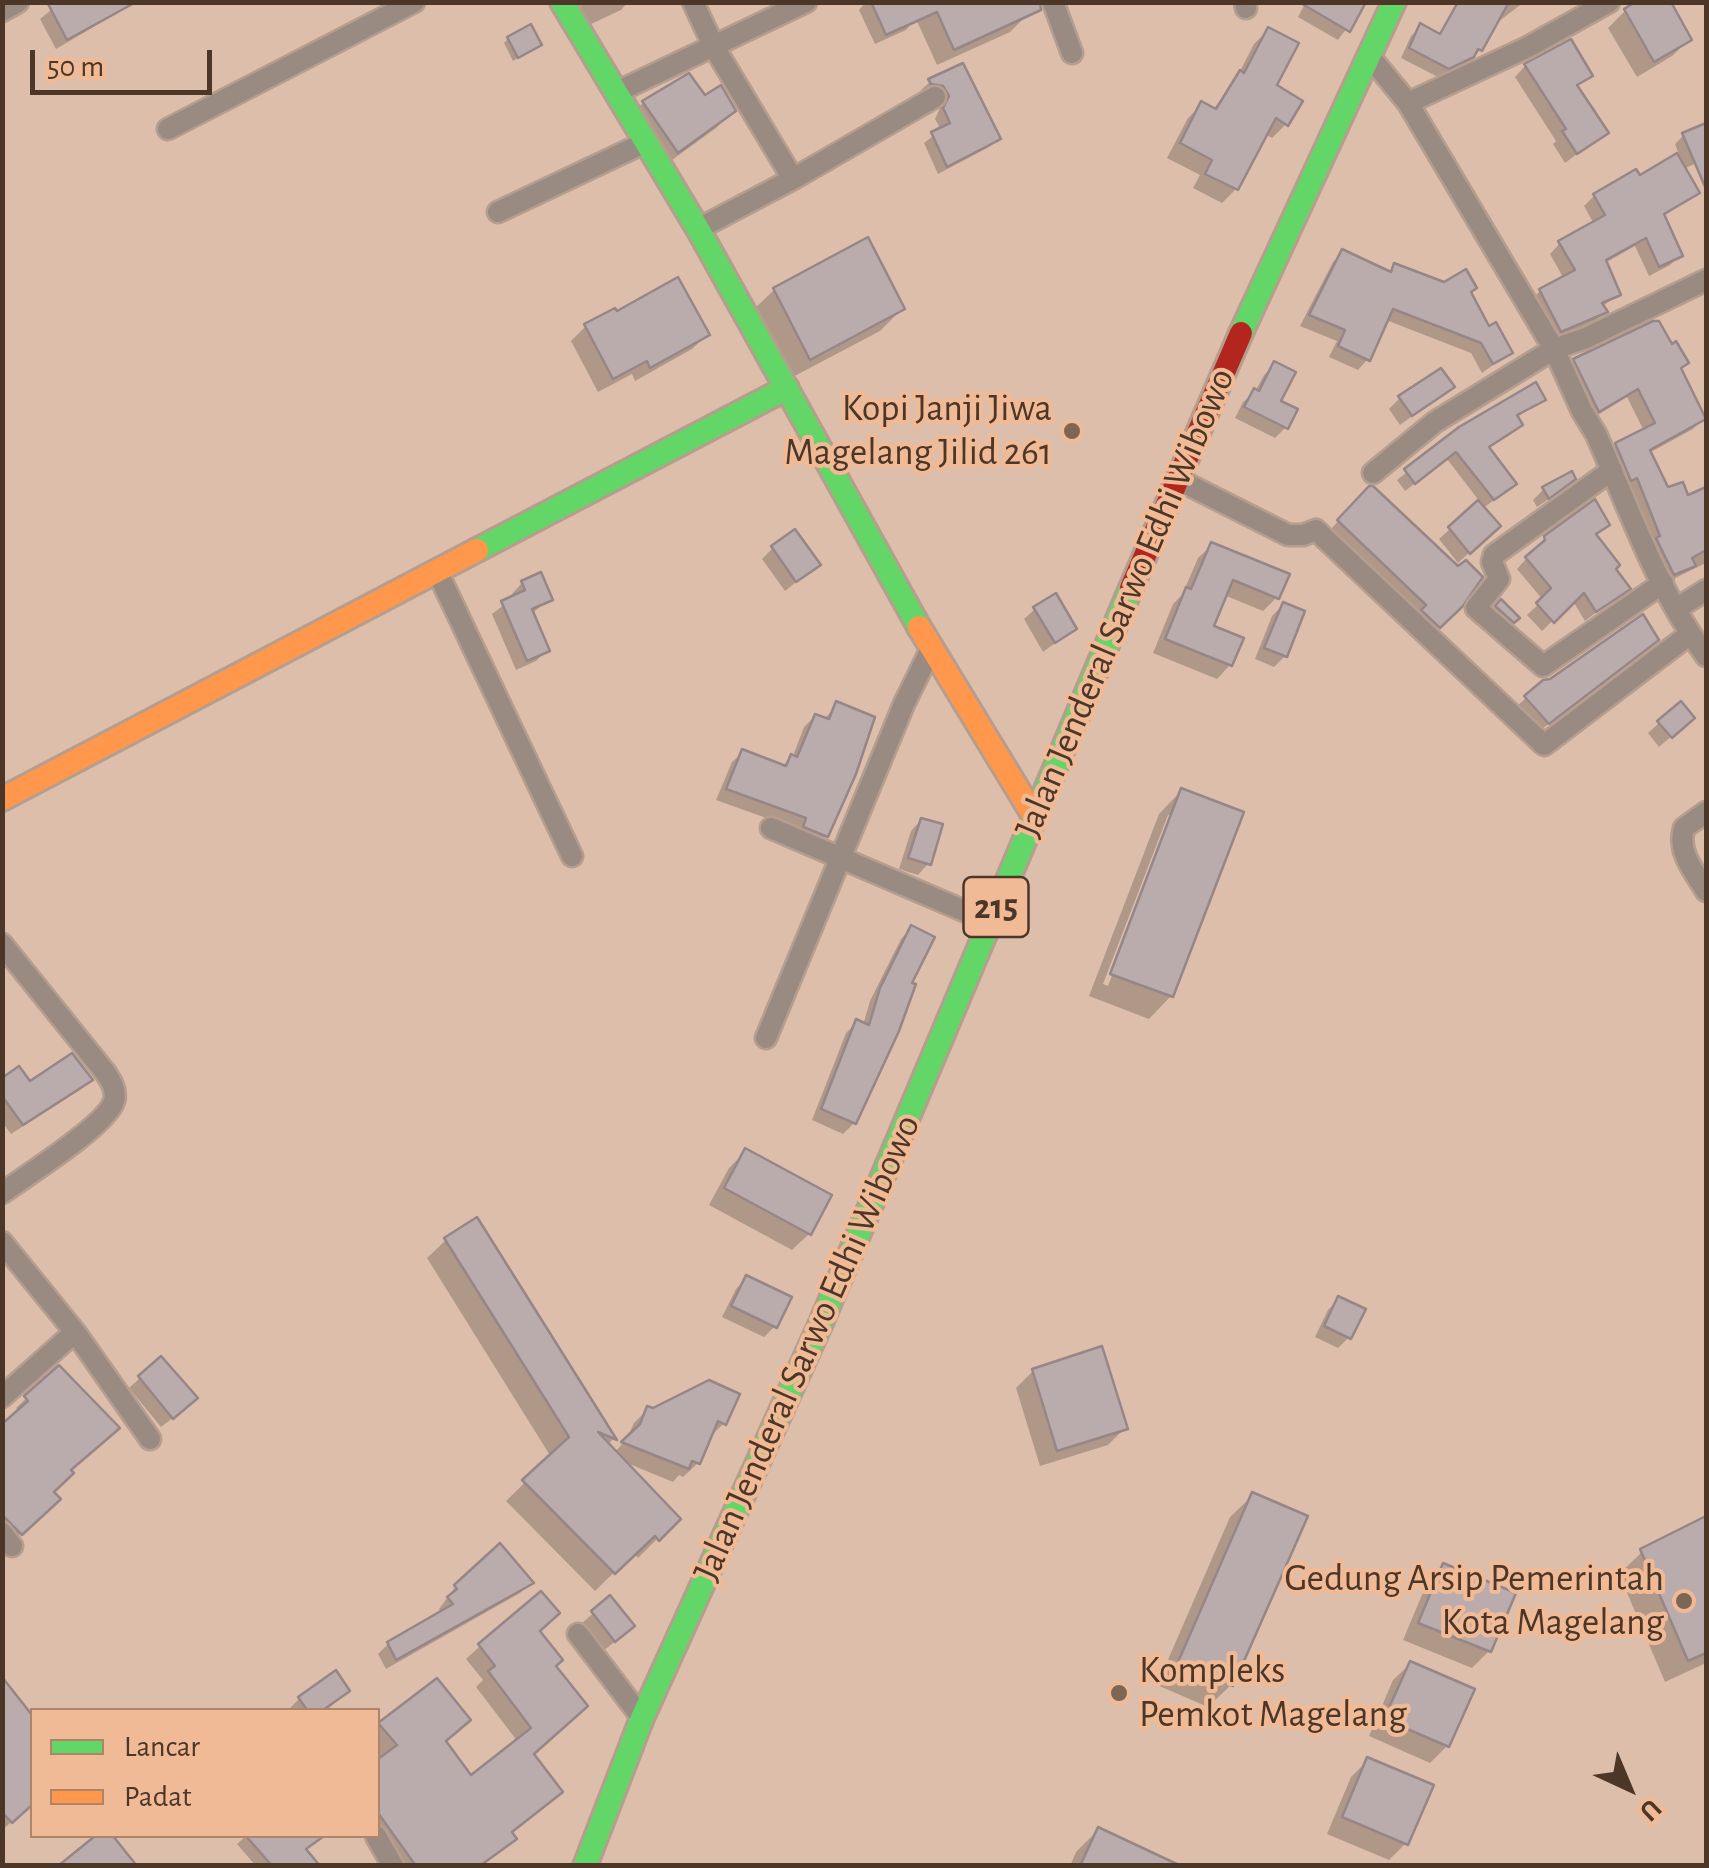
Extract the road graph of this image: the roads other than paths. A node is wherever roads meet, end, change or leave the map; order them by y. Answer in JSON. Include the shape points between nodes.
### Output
{"nodes":[{"id":1,"x":18,"y":2,"type":"edge"},
{"id":2,"x":414,"y":2,"type":"edge"},
{"id":3,"x":562,"y":2,"type":"edge"},
{"id":4,"x":693,"y":2,"type":"edge"},
{"id":5,"x":806,"y":2,"type":"edge"},
{"id":6,"x":1053,"y":2,"type":"edge"},
{"id":7,"x":1394,"y":2,"type":"edge"},
{"id":8,"x":1610,"y":2,"type":"edge"},
{"id":9,"x":2,"y":11,"type":"edge"},
{"id":10,"x":714,"y":47,"type":"junction"},
{"id":11,"x":1072,"y":52,"type":"dead end"},
{"id":12,"x":1371,"y":58,"type":"junction"},
{"id":13,"x":617,"y":92,"type":"junction"},
{"id":14,"x":935,"y":98,"type":"dead end"},
{"id":15,"x":1408,"y":103,"type":"junction"},
{"id":16,"x":168,"y":129,"type":"dead end"},
{"id":17,"x":646,"y":142,"type":"junction"},
{"id":18,"x":793,"y":179,"type":"junction"},
{"id":19,"x":498,"y":212,"type":"dead end"},
{"id":20,"x":698,"y":229,"type":"junction"},
{"id":21,"x":1706,"y":280,"type":"edge"},
{"id":22,"x":1554,"y":349,"type":"junction"},
{"id":23,"x":788,"y":388,"type":"junction"},
{"id":24,"x":1612,"y":470,"type":"junction"},
{"id":25,"x":1373,"y":474,"type":"dead end"},
{"id":26,"x":1177,"y":479,"type":"junction"},
{"id":27,"x":437,"y":571,"type":"junction"},
{"id":28,"x":1663,"y":584,"type":"junction"},
{"id":29,"x":1706,"y":590,"type":"edge"},
{"id":30,"x":1676,"y":609,"type":"junction"},
{"id":31,"x":1690,"y":634,"type":"junction"},
{"id":32,"x":931,"y":649,"type":"junction"},
{"id":33,"x":1706,"y":656,"type":"edge"},
{"id":34,"x":2,"y":799,"type":"edge"},
{"id":35,"x":1706,"y":812,"type":"edge"},
{"id":36,"x":1034,"y":816,"type":"junction"},
{"id":37,"x":771,"y":828,"type":"dead end"},
{"id":38,"x":572,"y":856,"type":"dead end"},
{"id":39,"x":840,"y":857,"type":"junction"},
{"id":40,"x":1706,"y":890,"type":"edge"},
{"id":41,"x":990,"y":922,"type":"junction"},
{"id":42,"x":2,"y":944,"type":"edge"},
{"id":43,"x":766,"y":1038,"type":"dead end"},
{"id":44,"x":2,"y":1192,"type":"edge"},
{"id":45,"x":2,"y":1242,"type":"edge"},
{"id":46,"x":75,"y":1332,"type":"junction"},
{"id":47,"x":2,"y":1396,"type":"edge"},
{"id":48,"x":150,"y":1440,"type":"dead end"},
{"id":49,"x":578,"y":1634,"type":"dead end"},
{"id":50,"x":642,"y":1718,"type":"junction"},
{"id":51,"x":602,"y":1814,"type":"junction"},
{"id":52,"x":377,"y":1838,"type":"edge"},
{"id":53,"x":393,"y":1866,"type":"edge"},
{"id":54,"x":560,"y":1866,"type":"edge"},
{"id":55,"x":584,"y":1866,"type":"edge"}],
"edges":[{"from":1,"to":9,"type":"street"},
{"from":2,"to":16,"type":"street"},
{"from":3,"to":13,"type":"main road"},
{"from":4,"to":10,"type":"street"},
{"from":5,"to":10,"type":"street"},
{"from":6,"to":11,"type":"street"},
{"from":7,"to":12,"type":"main road","name":"Jalan Jenderal Sarwo Edhi Wibowo","number":"215"},
{"from":8,"to":15,"type":"street"},
{"from":10,"to":13,"type":"street"},
{"from":10,"to":18,"type":"street"},
{"from":12,"to":15,"type":"street"},
{"from":12,"to":26,"type":"main road","name":"Jalan Jenderal Sarwo Edhi Wibowo","number":"215"},
{"from":13,"to":17,"type":"main road"},
{"from":14,"to":18,"type":"street"},
{"from":15,"to":22,"type":"street"},
{"from":17,"to":19,"type":"street"},
{"from":17,"to":20,"type":"main road"},
{"from":18,"to":20,"type":"street"},
{"from":20,"to":23,"type":"main road"},
{"from":21,"to":22,"type":"street"},
{"from":22,"to":24,"type":"street"},
{"from":22,"to":25,"type":"street","via":[[1435,422]]},
{"from":23,"to":27,"type":"main road"},
{"from":23,"to":32,"type":"main road"},
{"from":24,"to":28,"type":"street"},
{"from":24,"to":28,"type":"street","via":[[1494,554],[1499,579],[1476,608],[1544,666]]},
{"from":26,"to":31,"type":"street","via":[[1288,534],[1316,530],[1544,746]]},
{"from":26,"to":36,"type":"main road","name":"Jalan Jenderal Sarwo Edhi Wibowo","number":"215"},
{"from":27,"to":34,"type":"main road"},
{"from":27,"to":38,"type":"street"},
{"from":28,"to":30,"type":"street"},
{"from":29,"to":30,"type":"street"},
{"from":30,"to":31,"type":"street"},
{"from":31,"to":33,"type":"street"},
{"from":32,"to":36,"type":"main road"},
{"from":32,"to":39,"type":"street"},
{"from":35,"to":40,"type":"street","via":[[1684,828],[1681,844]]},
{"from":36,"to":41,"type":"main road","name":"Jalan Jenderal Sarwo Edhi Wibowo","number":"215"},
{"from":37,"to":39,"type":"street"},
{"from":39,"to":41,"type":"street"},
{"from":39,"to":43,"type":"street"},
{"from":41,"to":50,"type":"main road","name":"Jalan Jenderal Sarwo Edhi Wibowo","number":"215","via":[[809,1351]]},
{"from":42,"to":44,"type":"street","via":[[98,1062],[115,1096],[99,1122]]},
{"from":45,"to":46,"type":"street"},
{"from":46,"to":47,"type":"street"},
{"from":46,"to":48,"type":"street"},
{"from":49,"to":50,"type":"street"},
{"from":50,"to":51,"type":"main road","name":"Jalan Jenderal Sarwo Edhi Wibowo","number":"215"},
{"from":51,"to":54,"type":"main road","name":"Jalan Jenderal Sarwo Edhi Wibowo","number":"215"},
{"from":51,"to":55,"type":"main road","name":"Jalan Jenderal Sarwo Edhi Wibowo","number":"215"},
{"from":52,"to":53,"type":"street"}]}
